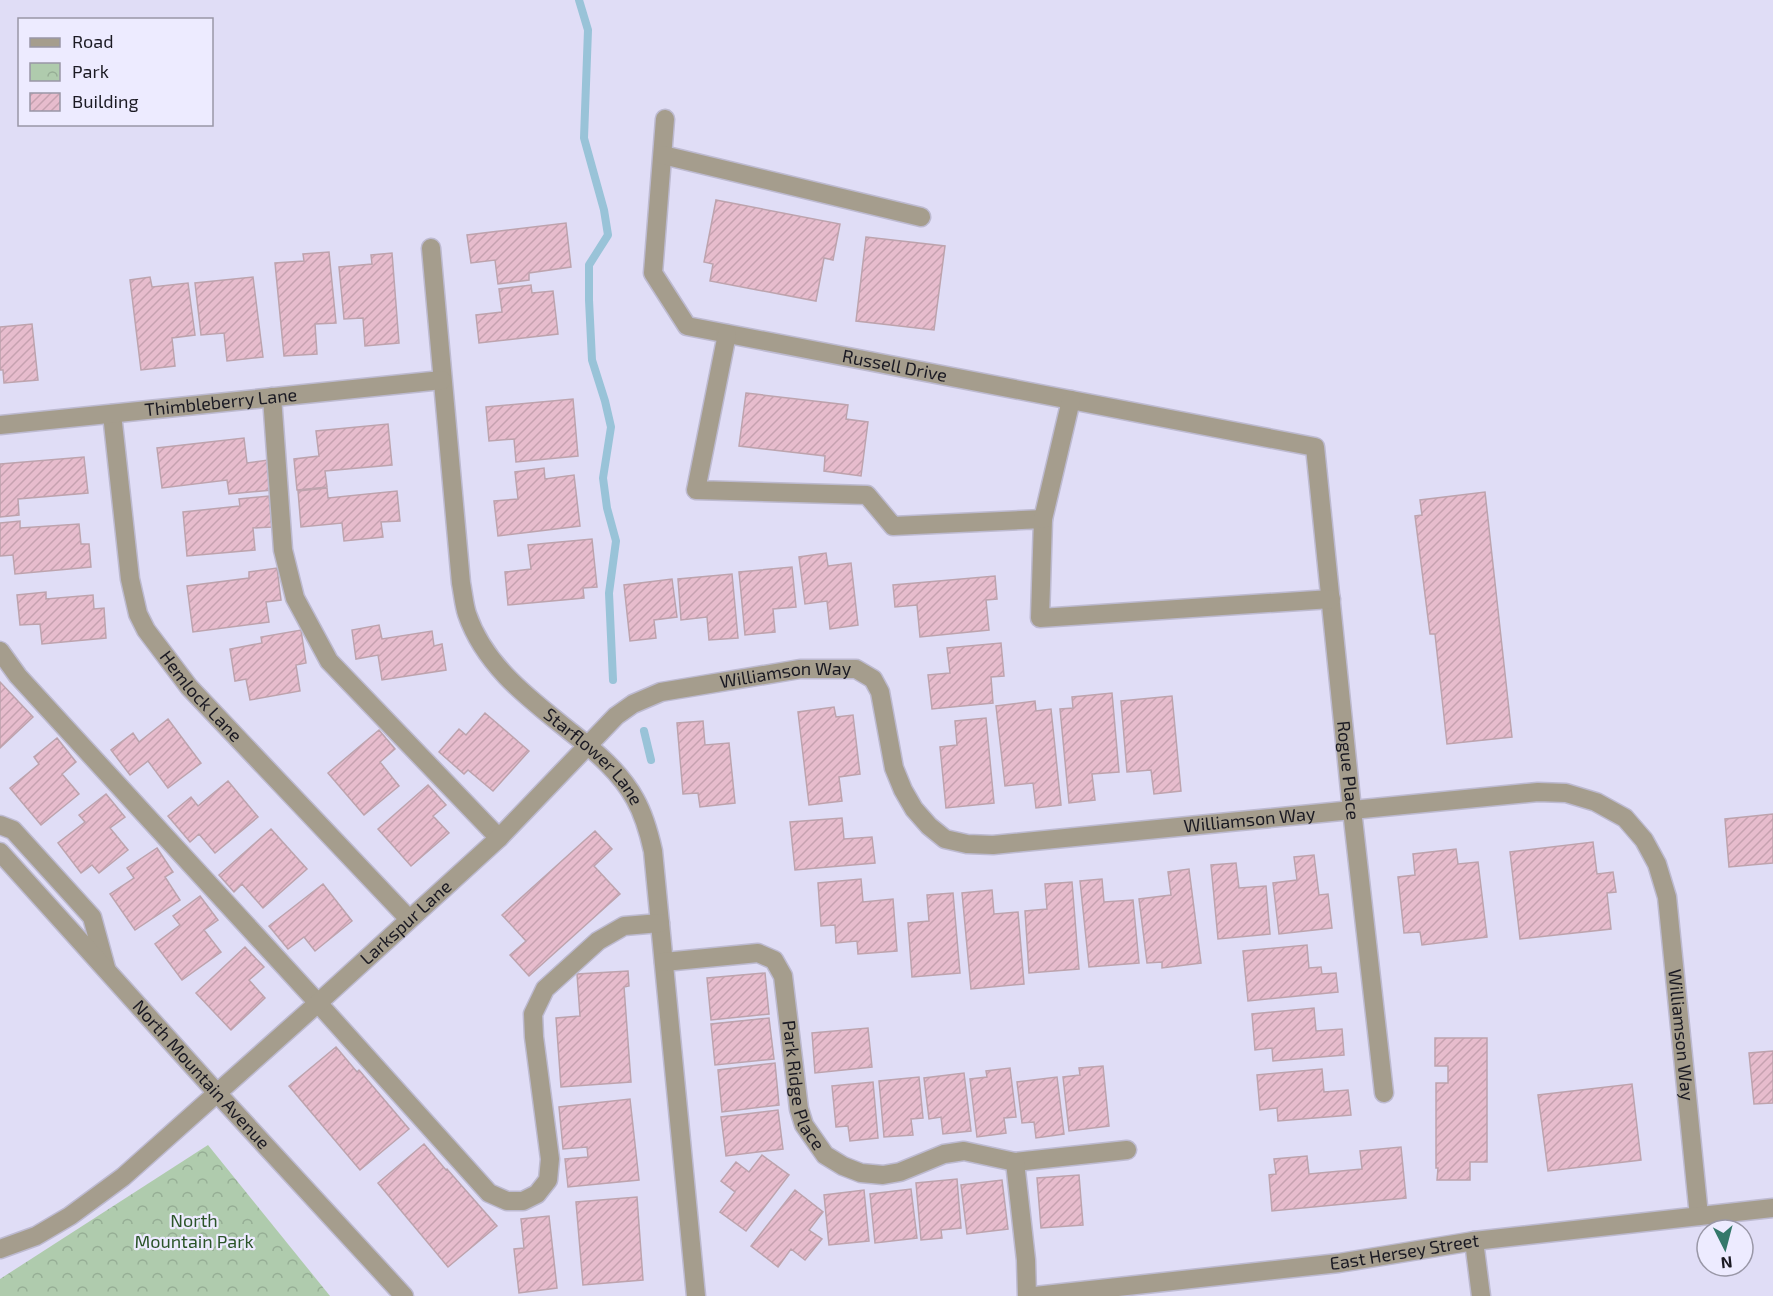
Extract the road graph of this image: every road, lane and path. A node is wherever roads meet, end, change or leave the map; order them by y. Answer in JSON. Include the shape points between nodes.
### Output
{"nodes":[{"id":1,"x":665,"y":118,"type":"dead end"},
{"id":2,"x":663,"y":155,"type":"junction"},
{"id":3,"x":921,"y":217,"type":"dead end"},
{"id":4,"x":430,"y":248,"type":"dead end"},
{"id":5,"x":727,"y":334,"type":"junction"},
{"id":6,"x":442,"y":380,"type":"junction"},
{"id":7,"x":272,"y":397,"type":"junction"},
{"id":8,"x":1071,"y":400,"type":"junction"},
{"id":9,"x":112,"y":414,"type":"junction"},
{"id":10,"x":0,"y":425,"type":"edge"},
{"id":11,"x":1315,"y":447,"type":"joint"},
{"id":12,"x":1043,"y":519,"type":"junction"},
{"id":13,"x":1331,"y":599,"type":"junction"},
{"id":14,"x":0,"y":651,"type":"edge"},
{"id":15,"x":589,"y":746,"type":"junction"},
{"id":16,"x":1352,"y":810,"type":"junction"},
{"id":17,"x":0,"y":825,"type":"edge"},
{"id":18,"x":499,"y":838,"type":"junction"},
{"id":19,"x":0,"y":852,"type":"edge"},
{"id":20,"x":409,"y":919,"type":"junction"},
{"id":21,"x":660,"y":923,"type":"junction"},
{"id":22,"x":664,"y":962,"type":"junction"},
{"id":23,"x":108,"y":972,"type":"junction"},
{"id":24,"x":318,"y":1003,"type":"junction"},
{"id":25,"x":217,"y":1093,"type":"junction"},
{"id":26,"x":1384,"y":1093,"type":"dead end"},
{"id":27,"x":1127,"y":1150,"type":"dead end"},
{"id":28,"x":1016,"y":1162,"type":"junction"},
{"id":29,"x":1773,"y":1208,"type":"edge"},
{"id":30,"x":1699,"y":1216,"type":"junction"},
{"id":31,"x":1474,"y":1241,"type":"junction"},
{"id":32,"x":0,"y":1249,"type":"edge"},
{"id":33,"x":404,"y":1296,"type":"edge"},
{"id":34,"x":696,"y":1296,"type":"edge"},
{"id":35,"x":1027,"y":1296,"type":"edge"},
{"id":36,"x":1035,"y":1296,"type":"edge"},
{"id":37,"x":1481,"y":1296,"type":"edge"}],
"edges":[{"from":1,"to":2,"type":"street","name":"Russell Drive"},
{"from":2,"to":3,"type":"street"},
{"from":2,"to":5,"type":"street","name":"Russell Drive","via":[[653,273],[687,326]]},
{"from":4,"to":6,"type":"street","name":"Starflower Lane"},
{"from":5,"to":8,"type":"street","name":"Russell Drive"},
{"from":5,"to":12,"type":"street","via":[[696,490],[867,495],[893,526]]},
{"from":6,"to":7,"type":"street","name":"Thimbleberry Lane"},
{"from":6,"to":15,"type":"street","name":"Starflower Lane","via":[[467,614],[499,669],[520,691]]},
{"from":7,"to":9,"type":"street","name":"Thimbleberry Lane"},
{"from":7,"to":18,"type":"street","via":[[283,550],[295,598],[307,623],[329,661]]},
{"from":8,"to":11,"type":"street","name":"Russell Drive"},
{"from":8,"to":12,"type":"street"},
{"from":9,"to":10,"type":"street","name":"Thimbleberry Lane"},
{"from":9,"to":20,"type":"street","name":"Hemlock Lane","via":[[130,579],[146,630],[189,687]]},
{"from":11,"to":13,"type":"street","name":"Rogue Place"},
{"from":12,"to":13,"type":"street","via":[[1040,618]]},
{"from":13,"to":16,"type":"street","name":"Rogue Place"},
{"from":14,"to":24,"type":"street","via":[[18,676]]},
{"from":15,"to":16,"type":"street","name":"Williamson Way","via":[[616,716],[661,692],[800,669],[856,669],[873,679],[880,692],[894,768],[903,790],[914,809],[945,839],[993,845]]},
{"from":15,"to":18,"type":"street","name":"Larkspur Lane"},
{"from":15,"to":21,"type":"street","name":"Starflower Lane","via":[[635,798],[653,851]]},
{"from":16,"to":26,"type":"street","name":"Rogue Place"},
{"from":16,"to":30,"type":"street","name":"Williamson Way","via":[[1538,792],[1566,793],[1596,802],[1625,818],[1644,840],[1657,864],[1667,897]]},
{"from":17,"to":23,"type":"street","via":[[13,830],[92,917]]},
{"from":18,"to":20,"type":"street","name":"Larkspur Lane"},
{"from":19,"to":23,"type":"street","name":"North Mountain Avenue"},
{"from":20,"to":24,"type":"street","name":"Larkspur Lane"},
{"from":21,"to":22,"type":"street","name":"Starflower Lane"},
{"from":21,"to":24,"type":"street","via":[[624,926],[597,940],[545,989],[533,1014],[550,1159],[548,1180],[537,1194],[523,1201],[507,1201],[489,1193]]},
{"from":22,"to":28,"type":"street","name":"Park Ridge Place","via":[[758,953],[774,960],[783,976],[804,1125],[825,1155],[843,1166],[883,1175],[964,1151]]},
{"from":22,"to":34,"type":"street","name":"Starflower Lane"},
{"from":23,"to":25,"type":"street","name":"North Mountain Avenue"},
{"from":24,"to":25,"type":"street","name":"Larkspur Lane"},
{"from":25,"to":32,"type":"street","name":"Larkspur Lane","via":[[123,1177],[70,1216],[36,1236]]},
{"from":25,"to":33,"type":"street","name":"North Mountain Avenue"},
{"from":27,"to":28,"type":"street","name":"Park Ridge Place"},
{"from":28,"to":35,"type":"street"},
{"from":29,"to":30,"type":"street","name":"East Hersey Street"},
{"from":30,"to":31,"type":"street","name":"East Hersey Street"},
{"from":31,"to":36,"type":"street","name":"East Hersey Street","via":[[1339,1263]]},
{"from":31,"to":37,"type":"street"}]}
